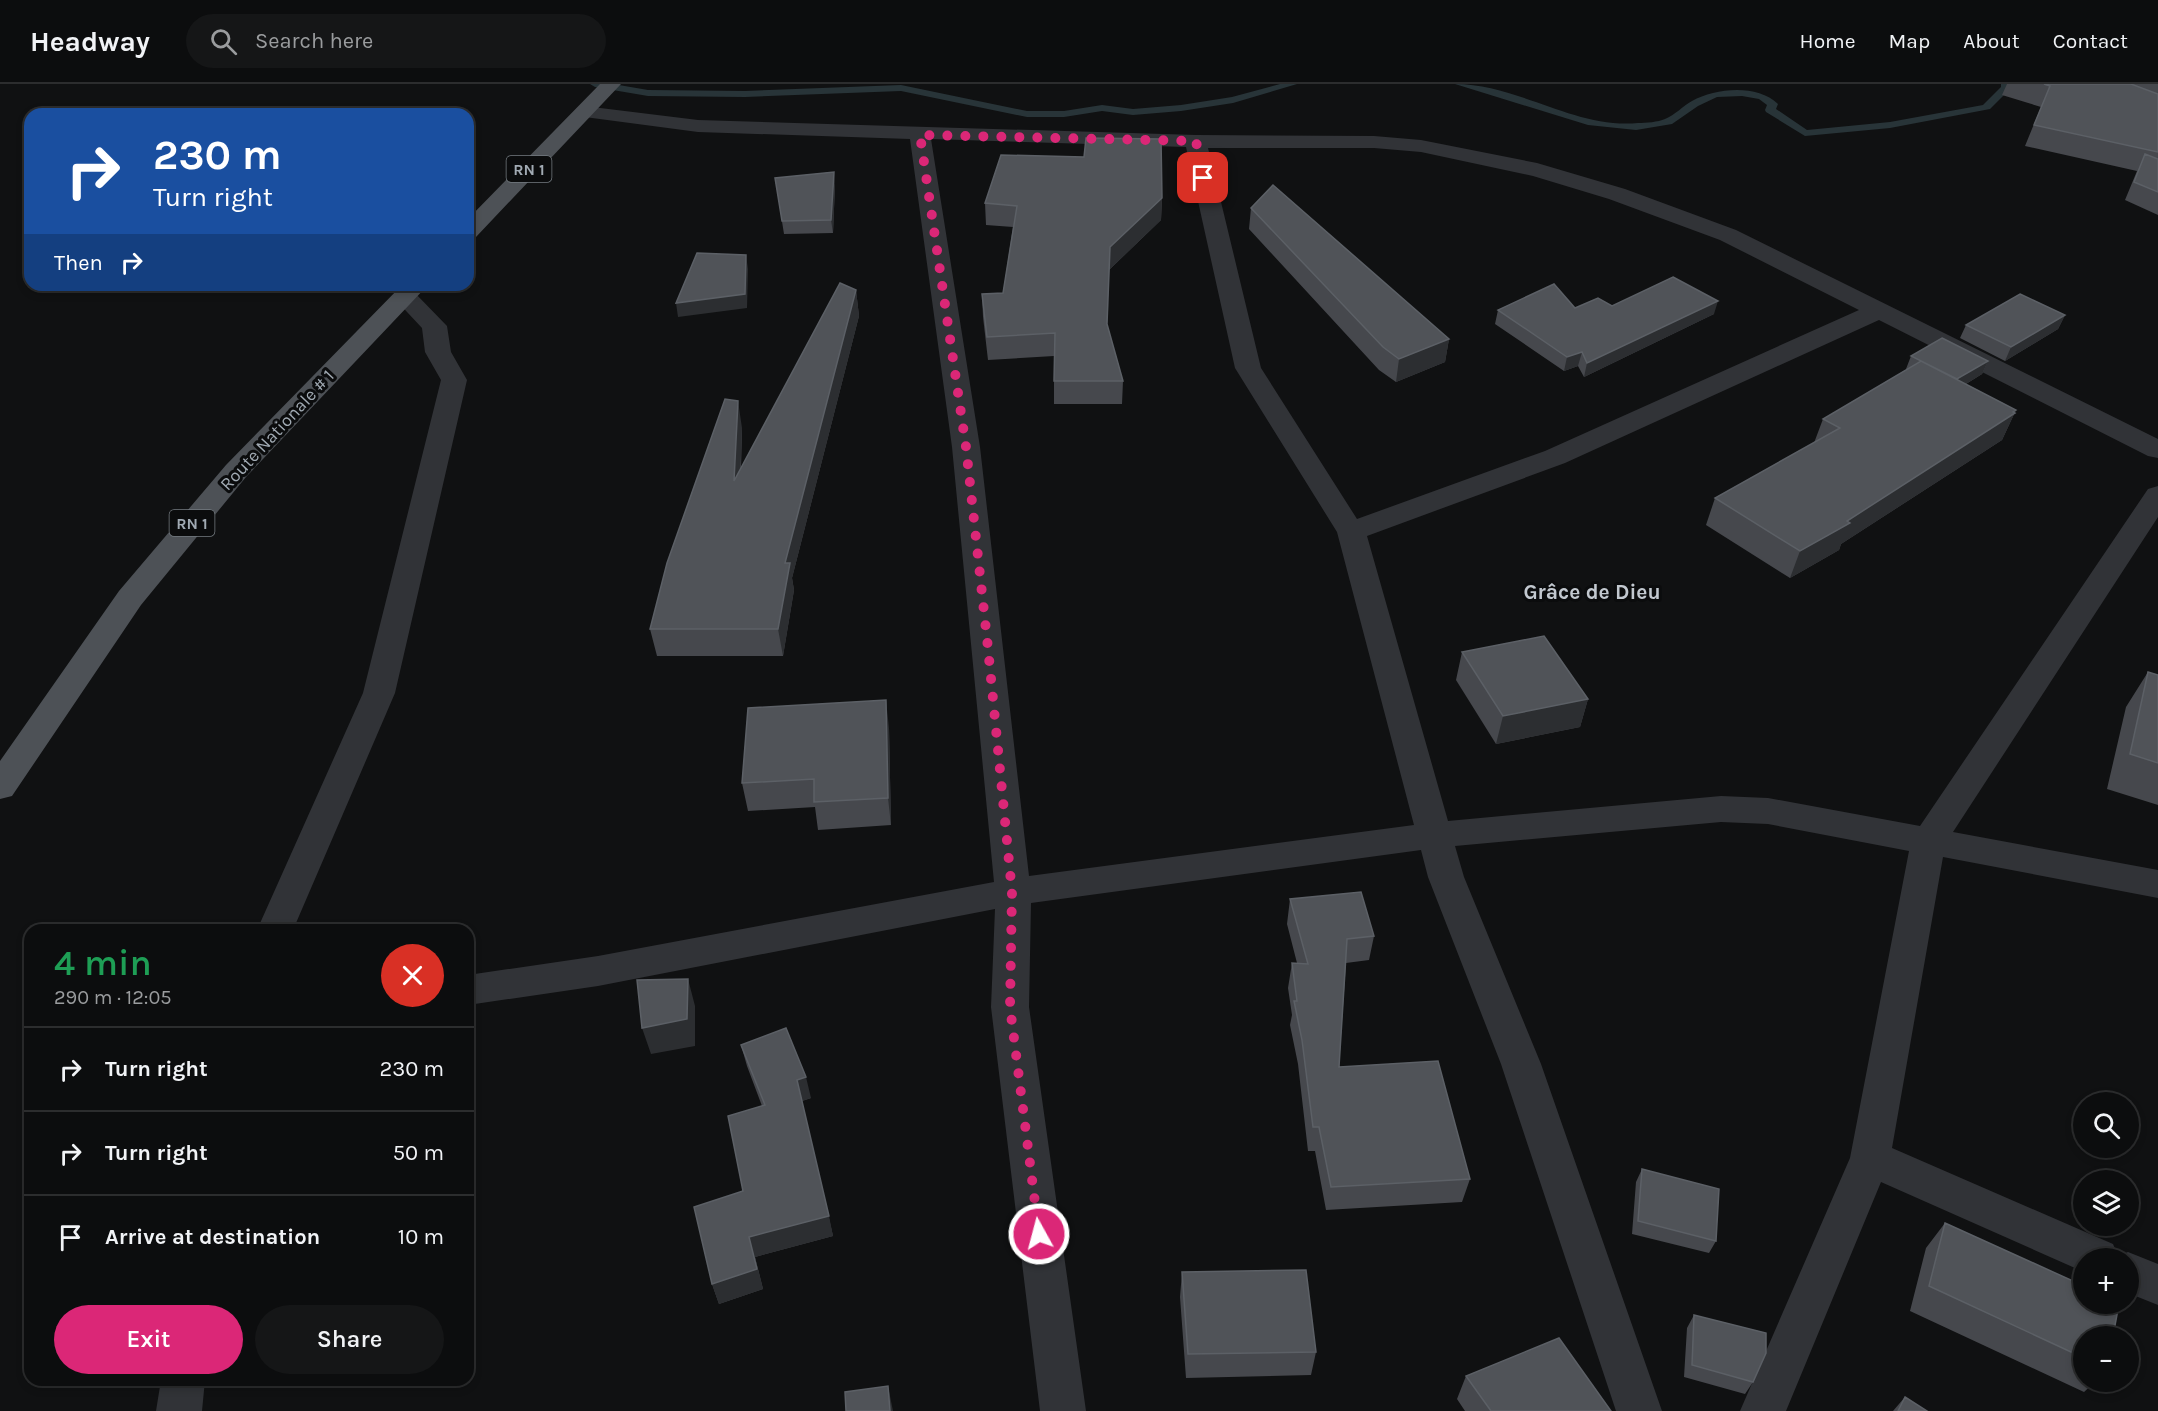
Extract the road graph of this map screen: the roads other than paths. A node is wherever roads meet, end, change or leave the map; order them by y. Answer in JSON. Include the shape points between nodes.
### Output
{"nodes":[{"id":1,"x":611,"y":84,"type":"edge"},
{"id":2,"x":587,"y":109,"type":"junction"},
{"id":3,"x":920,"y":135,"type":"junction"},
{"id":4,"x":1196,"y":141,"type":"junction"},
{"id":5,"x":474,"y":226,"type":"edge"},
{"id":6,"x":411,"y":291,"type":"edge"},
{"id":7,"x":1878,"y":311,"type":"junction"},
{"id":8,"x":2158,"y":450,"type":"edge"},
{"id":9,"x":2158,"y":495,"type":"edge"},
{"id":10,"x":1351,"y":532,"type":"junction"},
{"id":11,"x":0,"y":787,"type":"edge"},
{"id":12,"x":1434,"y":835,"type":"junction"},
{"id":13,"x":1928,"y":842,"type":"junction"},
{"id":14,"x":2158,"y":884,"type":"edge"},
{"id":15,"x":1012,"y":892,"type":"junction"},
{"id":16,"x":278,"y":924,"type":"edge"},
{"id":17,"x":474,"y":989,"type":"edge"},
{"id":18,"x":1870,"y":1158,"type":"junction"},
{"id":19,"x":2075,"y":1248,"type":"edge"},
{"id":20,"x":2139,"y":1277,"type":"edge"},
{"id":21,"x":2158,"y":1285,"type":"edge"},
{"id":22,"x":182,"y":1386,"type":"edge"},
{"id":23,"x":179,"y":1411,"type":"edge"},
{"id":24,"x":1064,"y":1411,"type":"edge"},
{"id":25,"x":1639,"y":1411,"type":"edge"},
{"id":26,"x":1763,"y":1411,"type":"edge"}],
"edges":[{"from":1,"to":2,"type":"main road","number":"RN 1"},
{"from":2,"to":3,"type":"street","via":[[698,126]]},
{"from":2,"to":5,"type":"main road","number":"RN 1"},
{"from":3,"to":4,"type":"street"},
{"from":3,"to":15,"type":"street","via":[[966,447]]},
{"from":4,"to":7,"type":"street","via":[[1374,142],[1421,146],[1537,170],[1617,194],[1728,235]]},
{"from":4,"to":10,"type":"street","via":[[1248,368]]},
{"from":6,"to":11,"type":"main road","name":"Route Nationale # 1","number":"RN 1","via":[[236,471],[130,598]]},
{"from":6,"to":16,"type":"street","via":[[434,326],[438,352],[454,380],[379,693]]},
{"from":7,"to":8,"type":"street"},
{"from":7,"to":10,"type":"street","via":[[1555,457]]},
{"from":9,"to":13,"type":"street"},
{"from":10,"to":12,"type":"street"},
{"from":12,"to":13,"type":"street","via":[[1721,809],[1768,811]]},
{"from":12,"to":15,"type":"street"},
{"from":12,"to":25,"type":"street","via":[[1446,877],[1521,1064]]},
{"from":13,"to":14,"type":"street"},
{"from":13,"to":18,"type":"street"},
{"from":15,"to":17,"type":"street","via":[[598,972]]},
{"from":15,"to":24,"type":"street","via":[[1010,1007]]},
{"from":18,"to":19,"type":"street"},
{"from":18,"to":26,"type":"street"},
{"from":20,"to":21,"type":"street"},
{"from":22,"to":23,"type":"street"}]}
